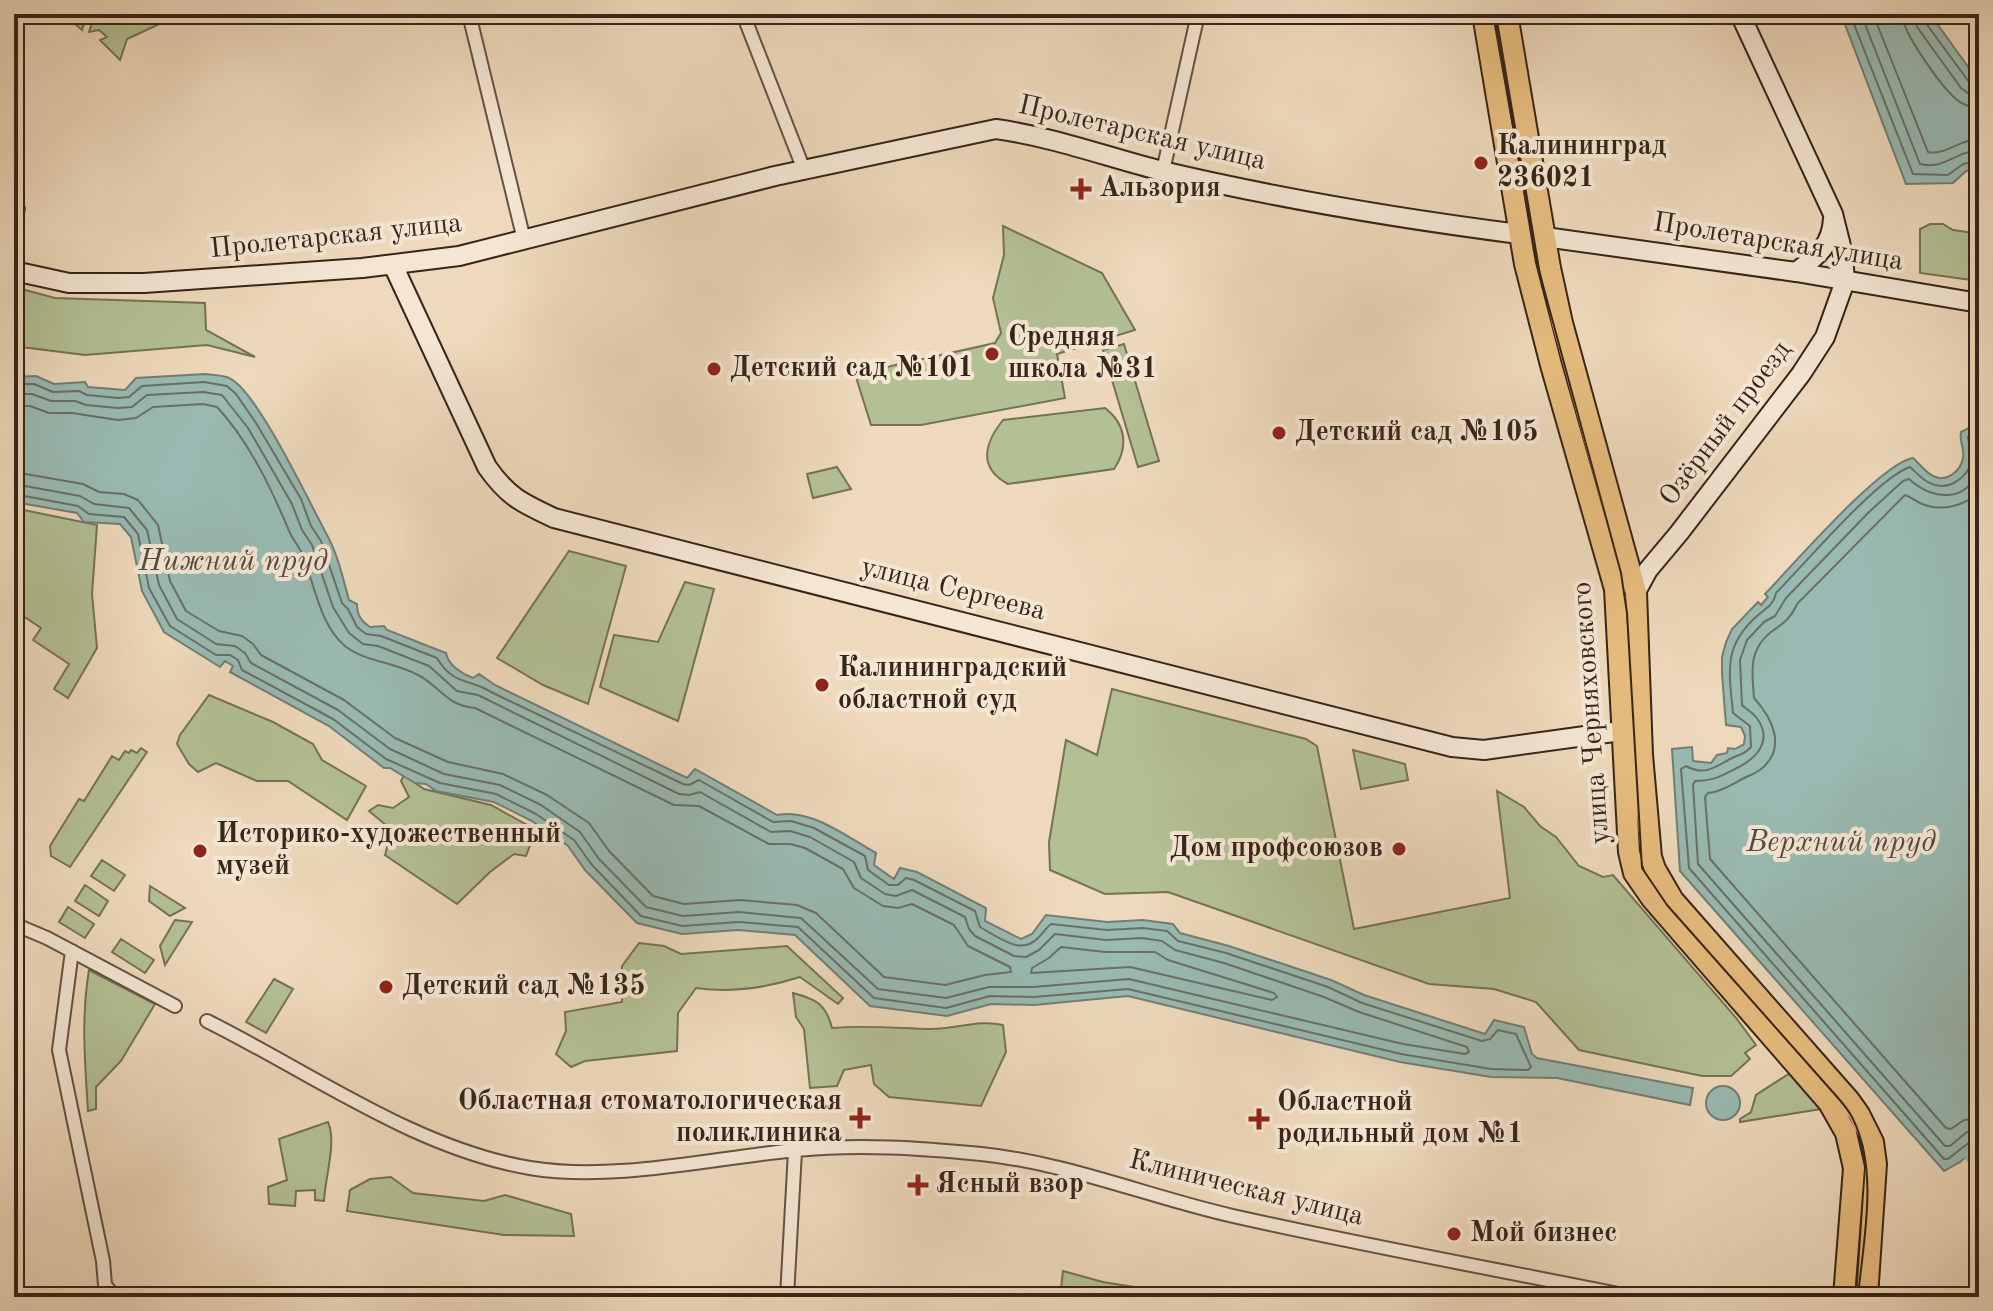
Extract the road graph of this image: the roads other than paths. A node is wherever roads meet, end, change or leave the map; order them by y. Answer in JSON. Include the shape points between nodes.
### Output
{"nodes":[{"id":1,"x":469,"y":14,"type":"edge"},
{"id":2,"x":743,"y":14,"type":"edge"},
{"id":3,"x":1198,"y":14,"type":"edge"},
{"id":4,"x":1483,"y":14,"type":"edge"},
{"id":5,"x":1507,"y":14,"type":"edge"},
{"id":6,"x":1740,"y":14,"type":"edge"},
{"id":7,"x":1521,"y":87,"type":"junction"},
{"id":8,"x":1495,"y":91,"type":"junction"},
{"id":9,"x":804,"y":170,"type":"junction"},
{"id":10,"x":1163,"y":171,"type":"junction"},
{"id":11,"x":1833,"y":214,"type":"junction"},
{"id":12,"x":1519,"y":234,"type":"junction"},
{"id":13,"x":1545,"y":237,"type":"junction"},
{"id":14,"x":524,"y":240,"type":"junction"},
{"id":15,"x":393,"y":265,"type":"junction"},
{"id":16,"x":14,"y":271,"type":"edge"},
{"id":17,"x":1796,"y":272,"type":"junction"},
{"id":18,"x":1846,"y":286,"type":"junction"},
{"id":19,"x":1979,"y":303,"type":"edge"},
{"id":20,"x":1636,"y":592,"type":"junction"},
{"id":21,"x":1631,"y":730,"type":"junction"},
{"id":22,"x":14,"y":924,"type":"edge"},
{"id":23,"x":72,"y":951,"type":"junction"},
{"id":24,"x":175,"y":1006,"type":"dead end"},
{"id":25,"x":207,"y":1021,"type":"dead end"},
{"id":26,"x":795,"y":1151,"type":"junction"},
{"id":27,"x":105,"y":1285,"type":"junction"},
{"id":28,"x":98,"y":1297,"type":"edge"},
{"id":29,"x":115,"y":1297,"type":"edge"},
{"id":30,"x":787,"y":1297,"type":"edge"},
{"id":31,"x":1633,"y":1297,"type":"edge"},
{"id":32,"x":1844,"y":1297,"type":"edge"},
{"id":33,"x":1867,"y":1297,"type":"edge"}],
"edges":[{"from":1,"to":14,"type":"street"},
{"from":2,"to":9,"type":"street"},
{"from":3,"to":10,"type":"street"},
{"from":4,"to":8,"type":"main road","name":"улица Черняховского"},
{"from":5,"to":7,"type":"main road","name":"улица Черняховского"},
{"from":6,"to":11,"type":"main road"},
{"from":7,"to":8,"type":"main road"},
{"from":7,"to":13,"type":"main road","name":"улица Черняховского"},
{"from":8,"to":12,"type":"main road","name":"улица Черняховского"},
{"from":9,"to":10,"type":"main road","name":"Пролетарская улица","via":[[996,129]]},
{"from":9,"to":14,"type":"main road","name":"Пролетарская улица"},
{"from":10,"to":12,"type":"main road","name":"Пролетарская улица"},
{"from":11,"to":17,"type":"main road","via":[[1824,250]]},
{"from":11,"to":18,"type":"main road"},
{"from":12,"to":13,"type":"main road","name":"Пролетарская улица"},
{"from":12,"to":21,"type":"main road","name":"улица Черняховского","via":[[1611,571]]},
{"from":13,"to":17,"type":"main road","name":"Пролетарская улица"},
{"from":13,"to":20,"type":"main road","name":"улица Черняховского","via":[[1562,323]]},
{"from":14,"to":15,"type":"main road","name":"Пролетарская улица"},
{"from":15,"to":16,"type":"main road","name":"Пролетарская улица","via":[[97,285]]},
{"from":15,"to":21,"type":"main road","name":"улица Сергеева","via":[[487,467],[502,488],[554,518],[1452,747],[1484,750]]},
{"from":17,"to":18,"type":"main road","name":"Пролетарская улица"},
{"from":18,"to":19,"type":"main road","name":"Пролетарская улица"},
{"from":18,"to":20,"type":"main road","name":"Озёрный проезд","via":[[1825,337],[1801,374]]},
{"from":20,"to":21,"type":"main road","name":"улица Черняховского"},
{"from":21,"to":32,"type":"main road","name":"улица Черняховского","via":[[1629,852],[1640,883],[1829,1103],[1846,1133],[1854,1168]]},
{"from":21,"to":33,"type":"main road","name":"улица Черняховского","via":[[1648,841],[1662,883],[1842,1092],[1873,1142]]},
{"from":22,"to":23,"type":"street"},
{"from":23,"to":24,"type":"street"},
{"from":23,"to":27,"type":"street","via":[[59,1050]]},
{"from":25,"to":26,"type":"street","name":"Клиническая улица","via":[[356,1103],[470,1153],[531,1168],[624,1170]]},
{"from":26,"to":30,"type":"street"},
{"from":26,"to":31,"type":"street","name":"Клиническая улица","via":[[859,1145],[985,1154],[1077,1172],[1231,1216]]},
{"from":27,"to":28,"type":"street"},
{"from":27,"to":29,"type":"street"}]}
